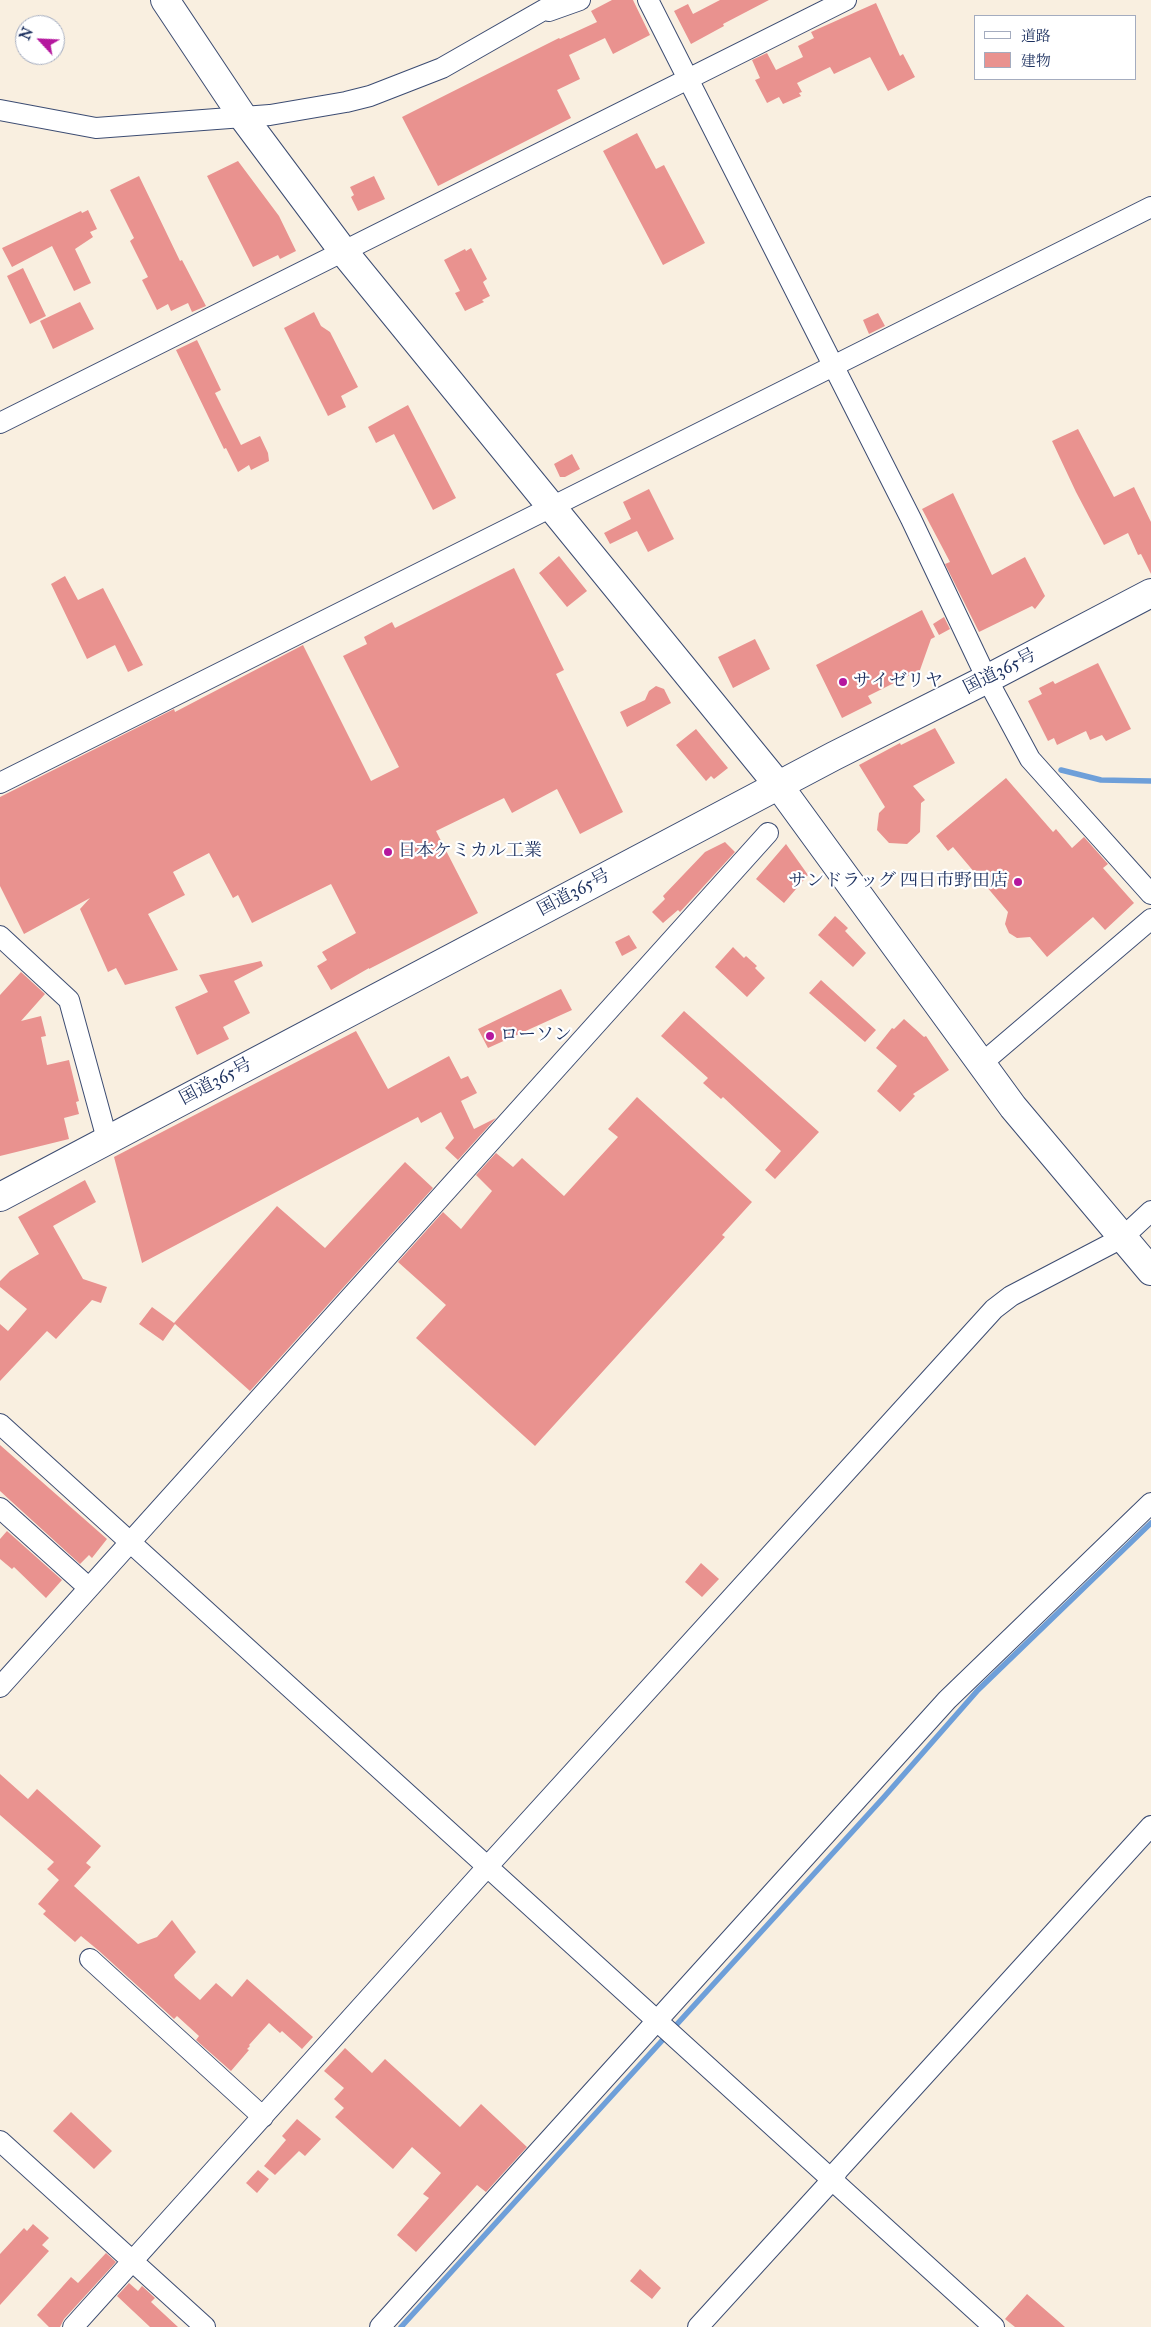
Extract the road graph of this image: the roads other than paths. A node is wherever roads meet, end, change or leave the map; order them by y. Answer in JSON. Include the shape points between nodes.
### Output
{"nodes":[{"id":1,"x":165,"y":0,"type":"edge"},
{"id":2,"x":561,"y":0,"type":"edge"},
{"id":3,"x":580,"y":0,"type":"edge"},
{"id":4,"x":648,"y":0,"type":"edge"},
{"id":5,"x":846,"y":0,"type":"edge"},
{"id":6,"x":531,"y":17,"type":"junction"},
{"id":7,"x":687,"y":80,"type":"junction"},
{"id":8,"x":0,"y":110,"type":"edge"},
{"id":9,"x":243,"y":117,"type":"junction"},
{"id":10,"x":1151,"y":207,"type":"edge"},
{"id":11,"x":343,"y":250,"type":"junction"},
{"id":12,"x":834,"y":365,"type":"junction"},
{"id":13,"x":0,"y":423,"type":"edge"},
{"id":14,"x":552,"y":508,"type":"junction"},
{"id":15,"x":1151,"y":593,"type":"edge"},
{"id":16,"x":988,"y":679,"type":"junction"},
{"id":17,"x":0,"y":783,"type":"edge"},
{"id":18,"x":779,"y":786,"type":"junction"},
{"id":19,"x":768,"y":833,"type":"dead end"},
{"id":20,"x":1151,"y":894,"type":"edge"},
{"id":21,"x":1151,"y":920,"type":"edge"},
{"id":22,"x":0,"y":936,"type":"edge"},
{"id":23,"x":981,"y":1064,"type":"junction"},
{"id":24,"x":107,"y":1139,"type":"junction"},
{"id":25,"x":0,"y":1197,"type":"edge"},
{"id":26,"x":1151,"y":1211,"type":"edge"},
{"id":27,"x":1122,"y":1238,"type":"junction"},
{"id":28,"x":1151,"y":1271,"type":"edge"},
{"id":29,"x":0,"y":1424,"type":"edge"},
{"id":30,"x":1151,"y":1503,"type":"edge"},
{"id":31,"x":0,"y":1508,"type":"edge"},
{"id":32,"x":131,"y":1542,"type":"junction"},
{"id":33,"x":89,"y":1588,"type":"junction"},
{"id":34,"x":0,"y":1687,"type":"edge"},
{"id":35,"x":1151,"y":1826,"type":"edge"},
{"id":36,"x":488,"y":1866,"type":"junction"},
{"id":37,"x":90,"y":1959,"type":"dead end"},
{"id":38,"x":658,"y":2022,"type":"junction"},
{"id":39,"x":263,"y":2117,"type":"junction"},
{"id":40,"x":0,"y":2141,"type":"edge"},
{"id":41,"x":832,"y":2180,"type":"junction"},
{"id":42,"x":133,"y":2260,"type":"junction"},
{"id":43,"x":73,"y":2327,"type":"edge"},
{"id":44,"x":205,"y":2327,"type":"edge"},
{"id":45,"x":380,"y":2327,"type":"edge"},
{"id":46,"x":698,"y":2327,"type":"edge"},
{"id":47,"x":994,"y":2327,"type":"edge"}],
"edges":[{"from":1,"to":9,"type":"main road"},
{"from":2,"to":6,"type":"street"},
{"from":3,"to":6,"type":"street"},
{"from":4,"to":7,"type":"street"},
{"from":5,"to":7,"type":"street"},
{"from":6,"to":9,"type":"street","via":[[442,68],[370,96]]},
{"from":7,"to":11,"type":"street"},
{"from":7,"to":12,"type":"street"},
{"from":8,"to":9,"type":"street","via":[[96,128]]},
{"from":9,"to":11,"type":"main road"},
{"from":10,"to":12,"type":"street"},
{"from":11,"to":13,"type":"street"},
{"from":11,"to":14,"type":"main road"},
{"from":12,"to":14,"type":"street"},
{"from":12,"to":16,"type":"street"},
{"from":14,"to":17,"type":"street"},
{"from":14,"to":18,"type":"main road"},
{"from":15,"to":16,"type":"main road","name":"国道365号"},
{"from":16,"to":18,"type":"main road","name":"国道365号"},
{"from":16,"to":20,"type":"street","via":[[1030,759]]},
{"from":18,"to":23,"type":"main road"},
{"from":18,"to":24,"type":"main road","name":"国道365号"},
{"from":19,"to":32,"type":"street"},
{"from":21,"to":23,"type":"street"},
{"from":22,"to":24,"type":"street","via":[[69,1000]]},
{"from":23,"to":27,"type":"main road"},
{"from":24,"to":25,"type":"main road","name":"国道365号"},
{"from":26,"to":27,"type":"street"},
{"from":27,"to":28,"type":"main road"},
{"from":27,"to":36,"type":"street","via":[[1011,1296],[994,1309]]},
{"from":29,"to":32,"type":"street"},
{"from":30,"to":38,"type":"street","via":[[947,1700]]},
{"from":31,"to":33,"type":"street"},
{"from":32,"to":33,"type":"street"},
{"from":32,"to":36,"type":"street"},
{"from":33,"to":34,"type":"street"},
{"from":35,"to":41,"type":"street"},
{"from":36,"to":38,"type":"street"},
{"from":36,"to":39,"type":"street"},
{"from":37,"to":39,"type":"street"},
{"from":38,"to":41,"type":"street"},
{"from":38,"to":45,"type":"street"},
{"from":39,"to":42,"type":"street"},
{"from":40,"to":42,"type":"street"},
{"from":41,"to":46,"type":"street"},
{"from":41,"to":47,"type":"street"},
{"from":42,"to":43,"type":"street"},
{"from":42,"to":44,"type":"street"}]}
